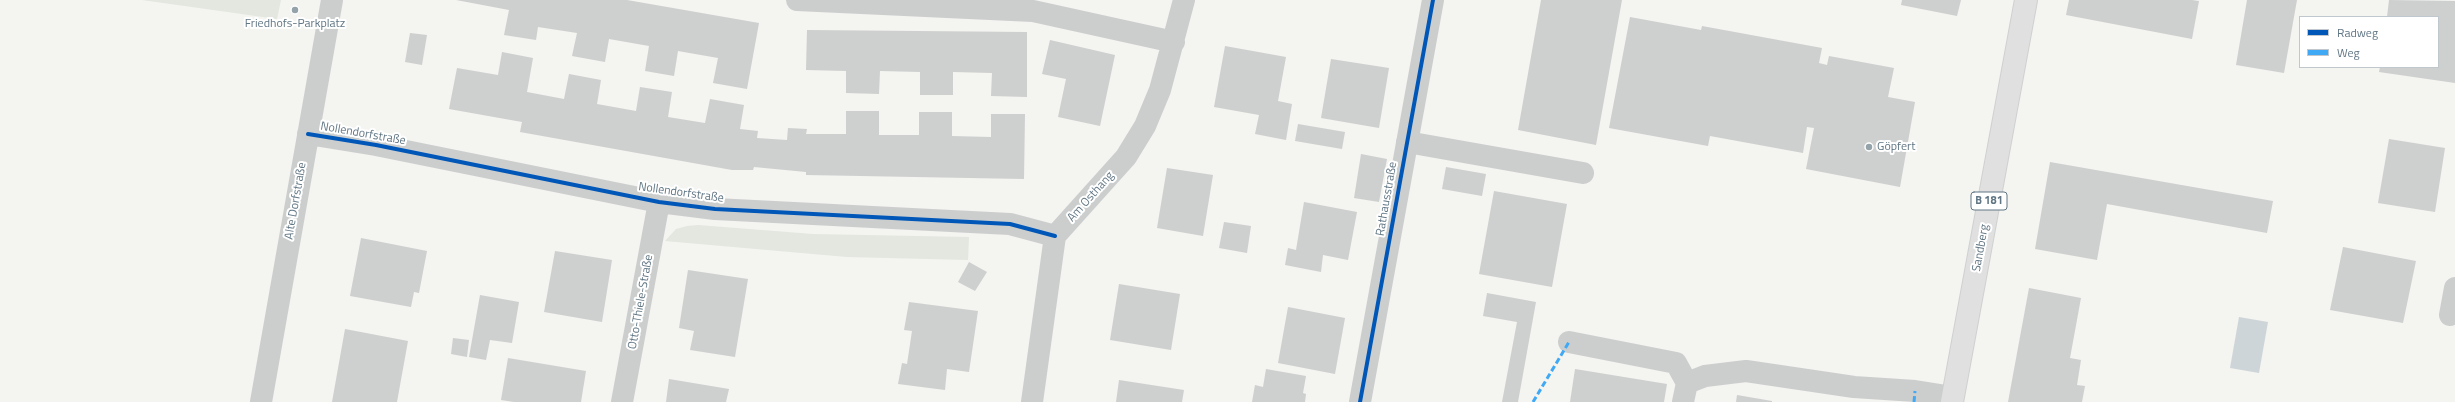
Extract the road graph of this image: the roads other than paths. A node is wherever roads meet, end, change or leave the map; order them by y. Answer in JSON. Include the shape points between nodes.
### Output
{"nodes":[{"id":1,"x":332,"y":0,"type":"edge"},
{"id":2,"x":797,"y":0,"type":"edge"},
{"id":3,"x":1184,"y":0,"type":"edge"},
{"id":4,"x":1433,"y":0,"type":"edge"},
{"id":5,"x":2026,"y":0,"type":"edge"},
{"id":6,"x":1174,"y":42,"type":"junction"},
{"id":7,"x":308,"y":134,"type":"junction"},
{"id":8,"x":1408,"y":142,"type":"junction"},
{"id":9,"x":1583,"y":173,"type":"dead end"},
{"id":10,"x":659,"y":202,"type":"junction"},
{"id":11,"x":1055,"y":236,"type":"junction"},
{"id":12,"x":2455,"y":288,"type":"edge"},
{"id":13,"x":2450,"y":316,"type":"dead end"},
{"id":14,"x":1569,"y":342,"type":"dead end"},
{"id":15,"x":1685,"y":392,"type":"edge"},
{"id":16,"x":1953,"y":400,"type":"edge"},
{"id":17,"x":261,"y":402,"type":"edge"},
{"id":18,"x":622,"y":402,"type":"edge"},
{"id":19,"x":1032,"y":402,"type":"edge"},
{"id":20,"x":1360,"y":402,"type":"edge"}],
"edges":[{"from":1,"to":7,"type":"street","name":"Alte Dorfstraße"},
{"from":2,"to":6,"type":"street","via":[[1034,11]]},
{"from":3,"to":6,"type":"street","name":"Am Osthang"},
{"from":4,"to":8,"type":"street","name":"Rathausstraße"},
{"from":5,"to":16,"type":"main road","name":"Sandberg","number":"B 181"},
{"from":6,"to":11,"type":"street","name":"Am Osthang","via":[[1146,126],[1126,157]]},
{"from":7,"to":10,"type":"street","name":"Nollendorfstraße","via":[[376,145]]},
{"from":7,"to":17,"type":"street","name":"Alte Dorfstraße"},
{"from":8,"to":9,"type":"street"},
{"from":8,"to":20,"type":"street","name":"Rathausstraße"},
{"from":10,"to":11,"type":"street","name":"Nollendorfstraße","via":[[755,212],[1010,224]]},
{"from":10,"to":18,"type":"street","name":"Otto-Thiele-Straße"},
{"from":11,"to":19,"type":"street"},
{"from":12,"to":13,"type":"street"},
{"from":14,"to":15,"type":"street","via":[[1676,363]]},
{"from":15,"to":16,"type":"street","via":[[1705,376],[1746,371],[1854,387],[1915,391]]}]}
